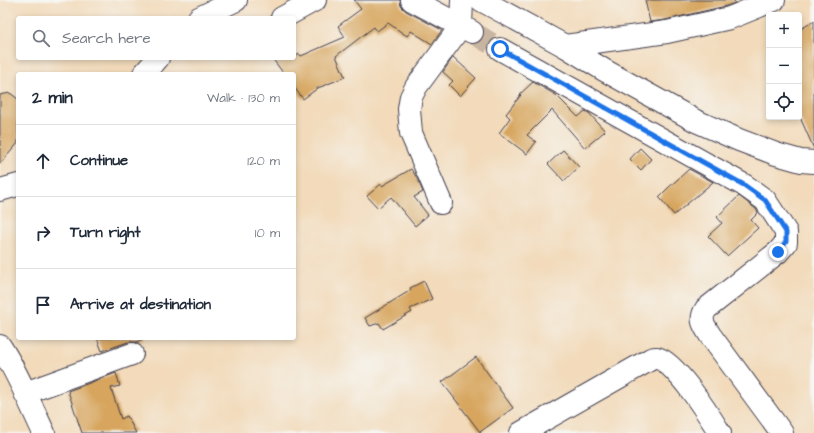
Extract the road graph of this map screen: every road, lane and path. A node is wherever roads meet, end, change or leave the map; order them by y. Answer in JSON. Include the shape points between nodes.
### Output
{"nodes":[{"id":1,"x":210,"y":0,"type":"edge"},
{"id":2,"x":236,"y":0,"type":"edge"},
{"id":3,"x":315,"y":0,"type":"edge"},
{"id":4,"x":412,"y":0,"type":"edge"},
{"id":5,"x":462,"y":0,"type":"edge"},
{"id":6,"x":481,"y":0,"type":"edge"},
{"id":7,"x":774,"y":0,"type":"edge"},
{"id":8,"x":196,"y":16,"type":"edge"},
{"id":9,"x":203,"y":16,"type":"edge"},
{"id":10,"x":286,"y":16,"type":"edge"},
{"id":11,"x":467,"y":29,"type":"junction"},
{"id":12,"x":565,"y":46,"type":"junction"},
{"id":13,"x":500,"y":49,"type":"tunnel mouth"},
{"id":14,"x":156,"y":60,"type":"edge"},
{"id":15,"x":146,"y":72,"type":"edge"},
{"id":16,"x":814,"y":162,"type":"edge"},
{"id":17,"x":16,"y":186,"type":"edge"},
{"id":18,"x":0,"y":190,"type":"edge"},
{"id":19,"x":441,"y":203,"type":"dead end"},
{"id":20,"x":2,"y":353,"type":"edge"},
{"id":21,"x":132,"y":354,"type":"dead end"},
{"id":22,"x":25,"y":393,"type":"junction"},
{"id":23,"x":552,"y":426,"type":"edge"},
{"id":24,"x":44,"y":433,"type":"edge"},
{"id":25,"x":521,"y":433,"type":"edge"},
{"id":26,"x":720,"y":433,"type":"edge"},
{"id":27,"x":782,"y":433,"type":"edge"}],
"edges":[{"from":1,"to":8,"type":"street"},
{"from":2,"to":9,"type":"street"},
{"from":3,"to":10,"type":"street"},
{"from":4,"to":11,"type":"street"},
{"from":5,"to":11,"type":"street"},
{"from":6,"to":12,"type":"street"},
{"from":7,"to":12,"type":"street","via":[[730,18],[667,32]]},
{"from":11,"to":19,"type":"street","via":[[416,87],[410,97],[408,109],[411,133]]},
{"from":12,"to":16,"type":"street","via":[[696,121],[776,154]]},
{"from":13,"to":27,"type":"street","via":[[744,185],[765,200],[786,232],[786,242],[778,252],[706,308],[702,319],[710,335]]},
{"from":14,"to":15,"type":"street"},
{"from":17,"to":18,"type":"street"},
{"from":20,"to":22,"type":"street"},
{"from":21,"to":22,"type":"street"},
{"from":22,"to":24,"type":"street"},
{"from":23,"to":25,"type":"street"},
{"from":23,"to":26,"type":"street","via":[[651,359],[657,358],[676,371]]}]}
